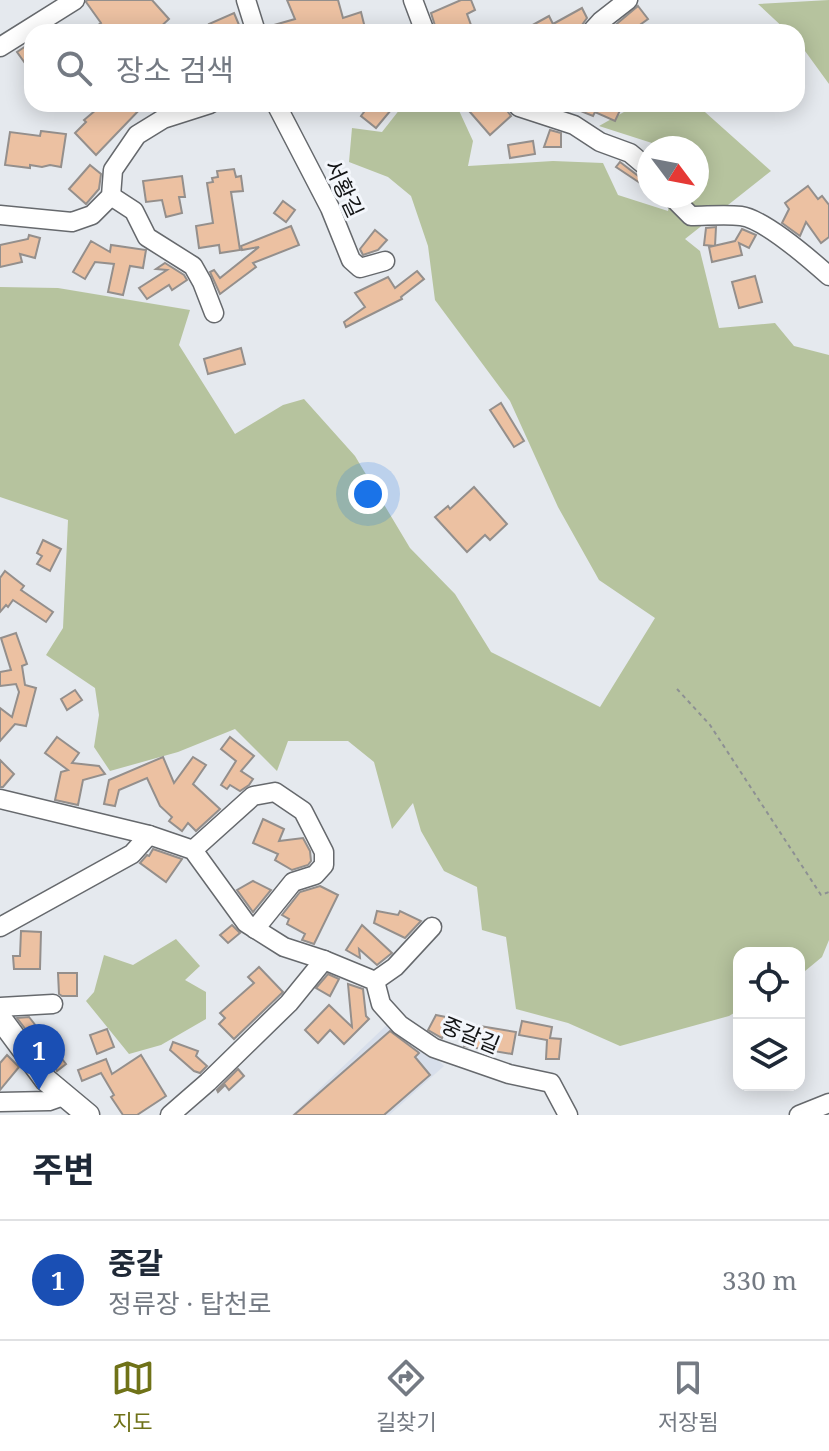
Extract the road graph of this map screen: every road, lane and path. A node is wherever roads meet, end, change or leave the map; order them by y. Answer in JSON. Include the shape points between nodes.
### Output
{"nodes":[{"id":1,"x":75,"y":0,"type":"edge"},
{"id":2,"x":246,"y":0,"type":"edge"},
{"id":3,"x":413,"y":0,"type":"edge"},
{"id":4,"x":628,"y":0,"type":"edge"},
{"id":5,"x":37,"y":24,"type":"edge"},
{"id":6,"x":254,"y":24,"type":"edge"},
{"id":7,"x":422,"y":24,"type":"edge"},
{"id":8,"x":598,"y":24,"type":"edge"},
{"id":9,"x":24,"y":32,"type":"edge"},
{"id":10,"x":0,"y":47,"type":"edge"},
{"id":11,"x":185,"y":112,"type":"edge"},
{"id":12,"x":280,"y":112,"type":"edge"},
{"id":13,"x":534,"y":112,"type":"edge"},
{"id":14,"x":637,"y":159,"type":"edge"},
{"id":15,"x":111,"y":196,"type":"junction"},
{"id":16,"x":683,"y":208,"type":"edge"},
{"id":17,"x":0,"y":215,"type":"edge"},
{"id":18,"x":385,"y":261,"type":"dead end"},
{"id":19,"x":829,"y":276,"type":"edge"},
{"id":20,"x":214,"y":313,"type":"dead end"},
{"id":21,"x":677,"y":689,"type":"dead end"},
{"id":22,"x":0,"y":799,"type":"edge"},
{"id":23,"x":149,"y":835,"type":"junction"},
{"id":24,"x":193,"y":850,"type":"junction"},
{"id":25,"x":829,"y":892,"type":"edge"},
{"id":26,"x":0,"y":927,"type":"edge"},
{"id":27,"x":432,"y":927,"type":"dead end"},
{"id":28,"x":255,"y":929,"type":"junction"},
{"id":29,"x":324,"y":960,"type":"junction"},
{"id":30,"x":375,"y":981,"type":"junction"},
{"id":31,"x":53,"y":1004,"type":"dead end"},
{"id":32,"x":0,"y":1007,"type":"edge"},
{"id":33,"x":0,"y":1018,"type":"edge"},
{"id":34,"x":63,"y":1096,"type":"junction"},
{"id":35,"x":0,"y":1102,"type":"edge"},
{"id":36,"x":829,"y":1103,"type":"edge"},
{"id":37,"x":88,"y":1115,"type":"edge"},
{"id":38,"x":170,"y":1115,"type":"edge"},
{"id":39,"x":568,"y":1115,"type":"edge"},
{"id":40,"x":799,"y":1115,"type":"edge"}],
"edges":[{"from":1,"to":5,"type":"street"},
{"from":2,"to":6,"type":"street"},
{"from":3,"to":7,"type":"street"},
{"from":4,"to":8,"type":"street"},
{"from":9,"to":10,"type":"street"},
{"from":11,"to":15,"type":"street","via":[[137,135],[113,170]]},
{"from":12,"to":18,"type":"street","name":"서황길","via":[[351,260],[360,268]]},
{"from":13,"to":14,"type":"street","via":[[574,125]]},
{"from":15,"to":17,"type":"street","via":[[92,215],[72,222]]},
{"from":15,"to":20,"type":"street","via":[[134,211],[147,237],[193,266]]},
{"from":16,"to":19,"type":"street","via":[[691,216],[744,216]]},
{"from":21,"to":25,"type":"path","via":[[710,725],[821,895]]},
{"from":22,"to":23,"type":"street"},
{"from":23,"to":24,"type":"street"},
{"from":23,"to":26,"type":"street","via":[[132,854]]},
{"from":24,"to":28,"type":"street"},
{"from":24,"to":28,"type":"street","via":[[253,796],[275,792],[303,811],[324,852],[324,865],[315,875],[293,882]]},
{"from":27,"to":30,"type":"street"},
{"from":28,"to":29,"type":"street","via":[[284,947]]},
{"from":29,"to":30,"type":"street"},
{"from":29,"to":38,"type":"street","via":[[289,1003]]},
{"from":30,"to":39,"type":"street","name":"중갈길","via":[[381,1004],[400,1025],[434,1048],[551,1083]]},
{"from":31,"to":32,"type":"street"},
{"from":33,"to":34,"type":"main road"},
{"from":34,"to":35,"type":"street"},
{"from":34,"to":37,"type":"main road"},
{"from":36,"to":40,"type":"street"}]}
